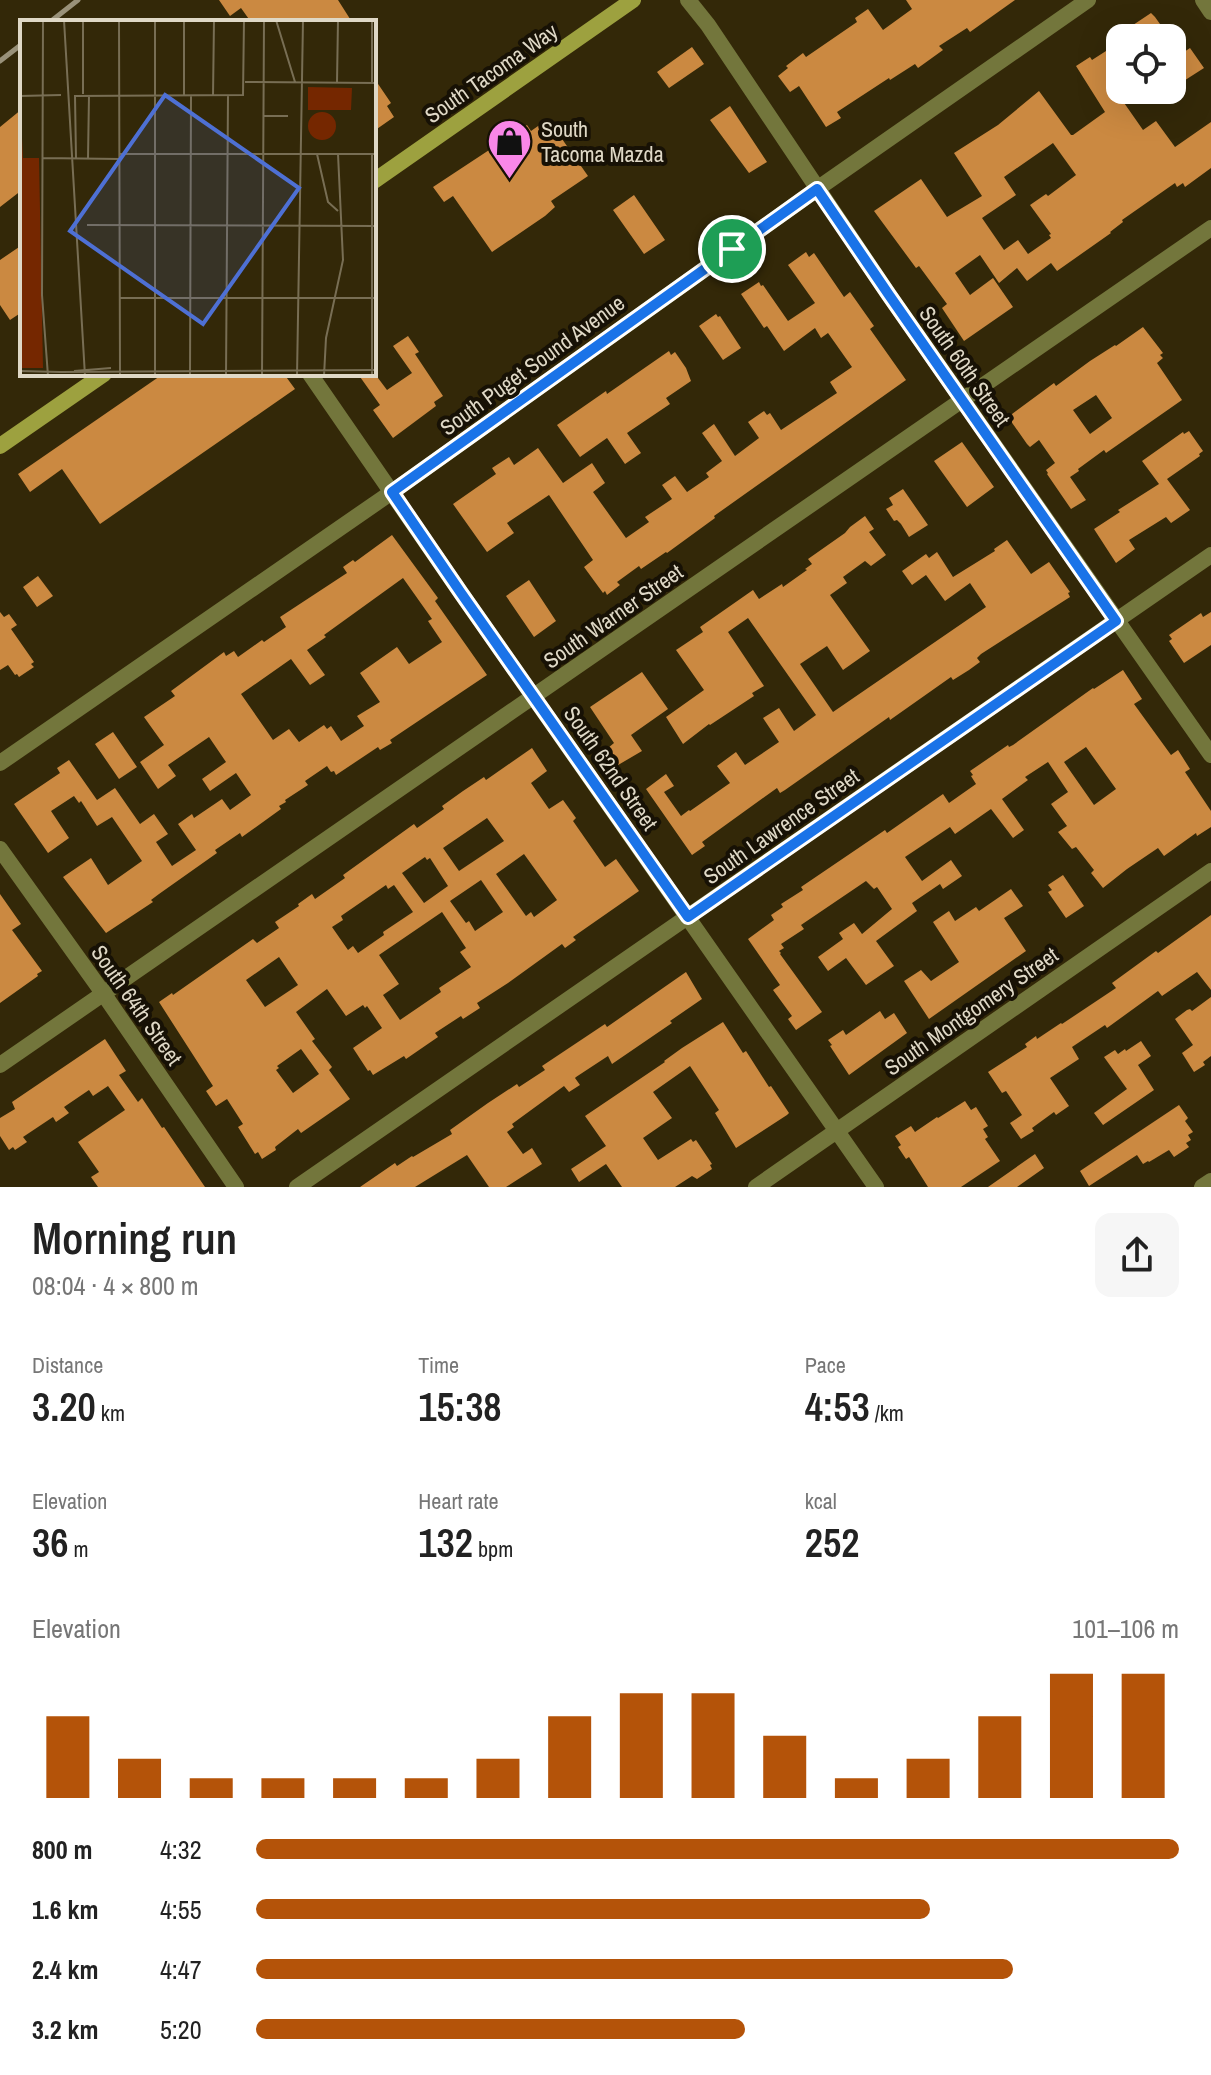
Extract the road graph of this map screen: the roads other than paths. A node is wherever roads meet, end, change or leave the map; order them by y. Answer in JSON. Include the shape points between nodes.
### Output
{"nodes":[{"id":1,"x":633,"y":0,"type":"edge"},
{"id":2,"x":688,"y":0,"type":"edge"},
{"id":3,"x":1088,"y":0,"type":"edge"},
{"id":4,"x":1203,"y":0,"type":"edge"},
{"id":5,"x":1211,"y":12,"type":"edge"},
{"id":6,"x":376,"y":180,"type":"edge"},
{"id":7,"x":817,"y":189,"type":"junction"},
{"id":8,"x":1211,"y":228,"type":"edge"},
{"id":9,"x":101,"y":376,"type":"edge"},
{"id":10,"x":311,"y":376,"type":"edge"},
{"id":11,"x":962,"y":400,"type":"junction"},
{"id":12,"x":0,"y":446,"type":"edge"},
{"id":13,"x":392,"y":492,"type":"junction"},
{"id":14,"x":1211,"y":555,"type":"edge"},
{"id":15,"x":1116,"y":621,"type":"junction"},
{"id":16,"x":535,"y":697,"type":"junction"},
{"id":17,"x":1211,"y":755,"type":"edge"},
{"id":18,"x":0,"y":763,"type":"edge"},
{"id":19,"x":0,"y":849,"type":"edge"},
{"id":20,"x":1211,"y":871,"type":"edge"},
{"id":21,"x":688,"y":917,"type":"junction"},
{"id":22,"x":103,"y":993,"type":"junction"},
{"id":23,"x":0,"y":1065,"type":"edge"},
{"id":24,"x":837,"y":1131,"type":"junction"},
{"id":25,"x":1211,"y":1181,"type":"edge"},
{"id":26,"x":236,"y":1187,"type":"edge"},
{"id":27,"x":297,"y":1187,"type":"edge"},
{"id":28,"x":756,"y":1187,"type":"edge"},
{"id":29,"x":876,"y":1187,"type":"edge"},
{"id":30,"x":1202,"y":1187,"type":"edge"}],
"edges":[{"from":1,"to":6,"type":"main road","name":"South Tacoma Way"},
{"from":2,"to":7,"type":"street","name":"South 60th Street"},
{"from":3,"to":7,"type":"street","name":"South Puget Sound Avenue"},
{"from":4,"to":5,"type":"street"},
{"from":7,"to":11,"type":"street","name":"South 60th Street"},
{"from":7,"to":13,"type":"street","name":"South Puget Sound Avenue"},
{"from":8,"to":11,"type":"street","name":"South Warner Street"},
{"from":9,"to":12,"type":"main road"},
{"from":10,"to":13,"type":"street","name":"South 62nd Street"},
{"from":11,"to":15,"type":"street","name":"South 60th Street"},
{"from":11,"to":16,"type":"street","name":"South Warner Street"},
{"from":13,"to":16,"type":"street","name":"South 62nd Street"},
{"from":13,"to":18,"type":"street","name":"South Puget Sound Avenue"},
{"from":14,"to":15,"type":"street","name":"South Lawrence Street"},
{"from":15,"to":17,"type":"street","name":"South 60th Street"},
{"from":15,"to":21,"type":"street","name":"South Lawrence Street"},
{"from":16,"to":21,"type":"street","name":"South 62nd Street"},
{"from":16,"to":22,"type":"street","name":"South Warner Street"},
{"from":19,"to":22,"type":"street","name":"South 64th Street"},
{"from":20,"to":24,"type":"street","name":"South Montgomery Street"},
{"from":21,"to":24,"type":"street","name":"South 62nd Street"},
{"from":21,"to":27,"type":"street","name":"South Lawrence Street"},
{"from":22,"to":23,"type":"street","name":"South Warner Street"},
{"from":22,"to":26,"type":"street","name":"South 64th Street"},
{"from":24,"to":28,"type":"street","name":"South Montgomery Street"},
{"from":24,"to":29,"type":"street","name":"South 62nd Street"},
{"from":25,"to":30,"type":"street"}]}
